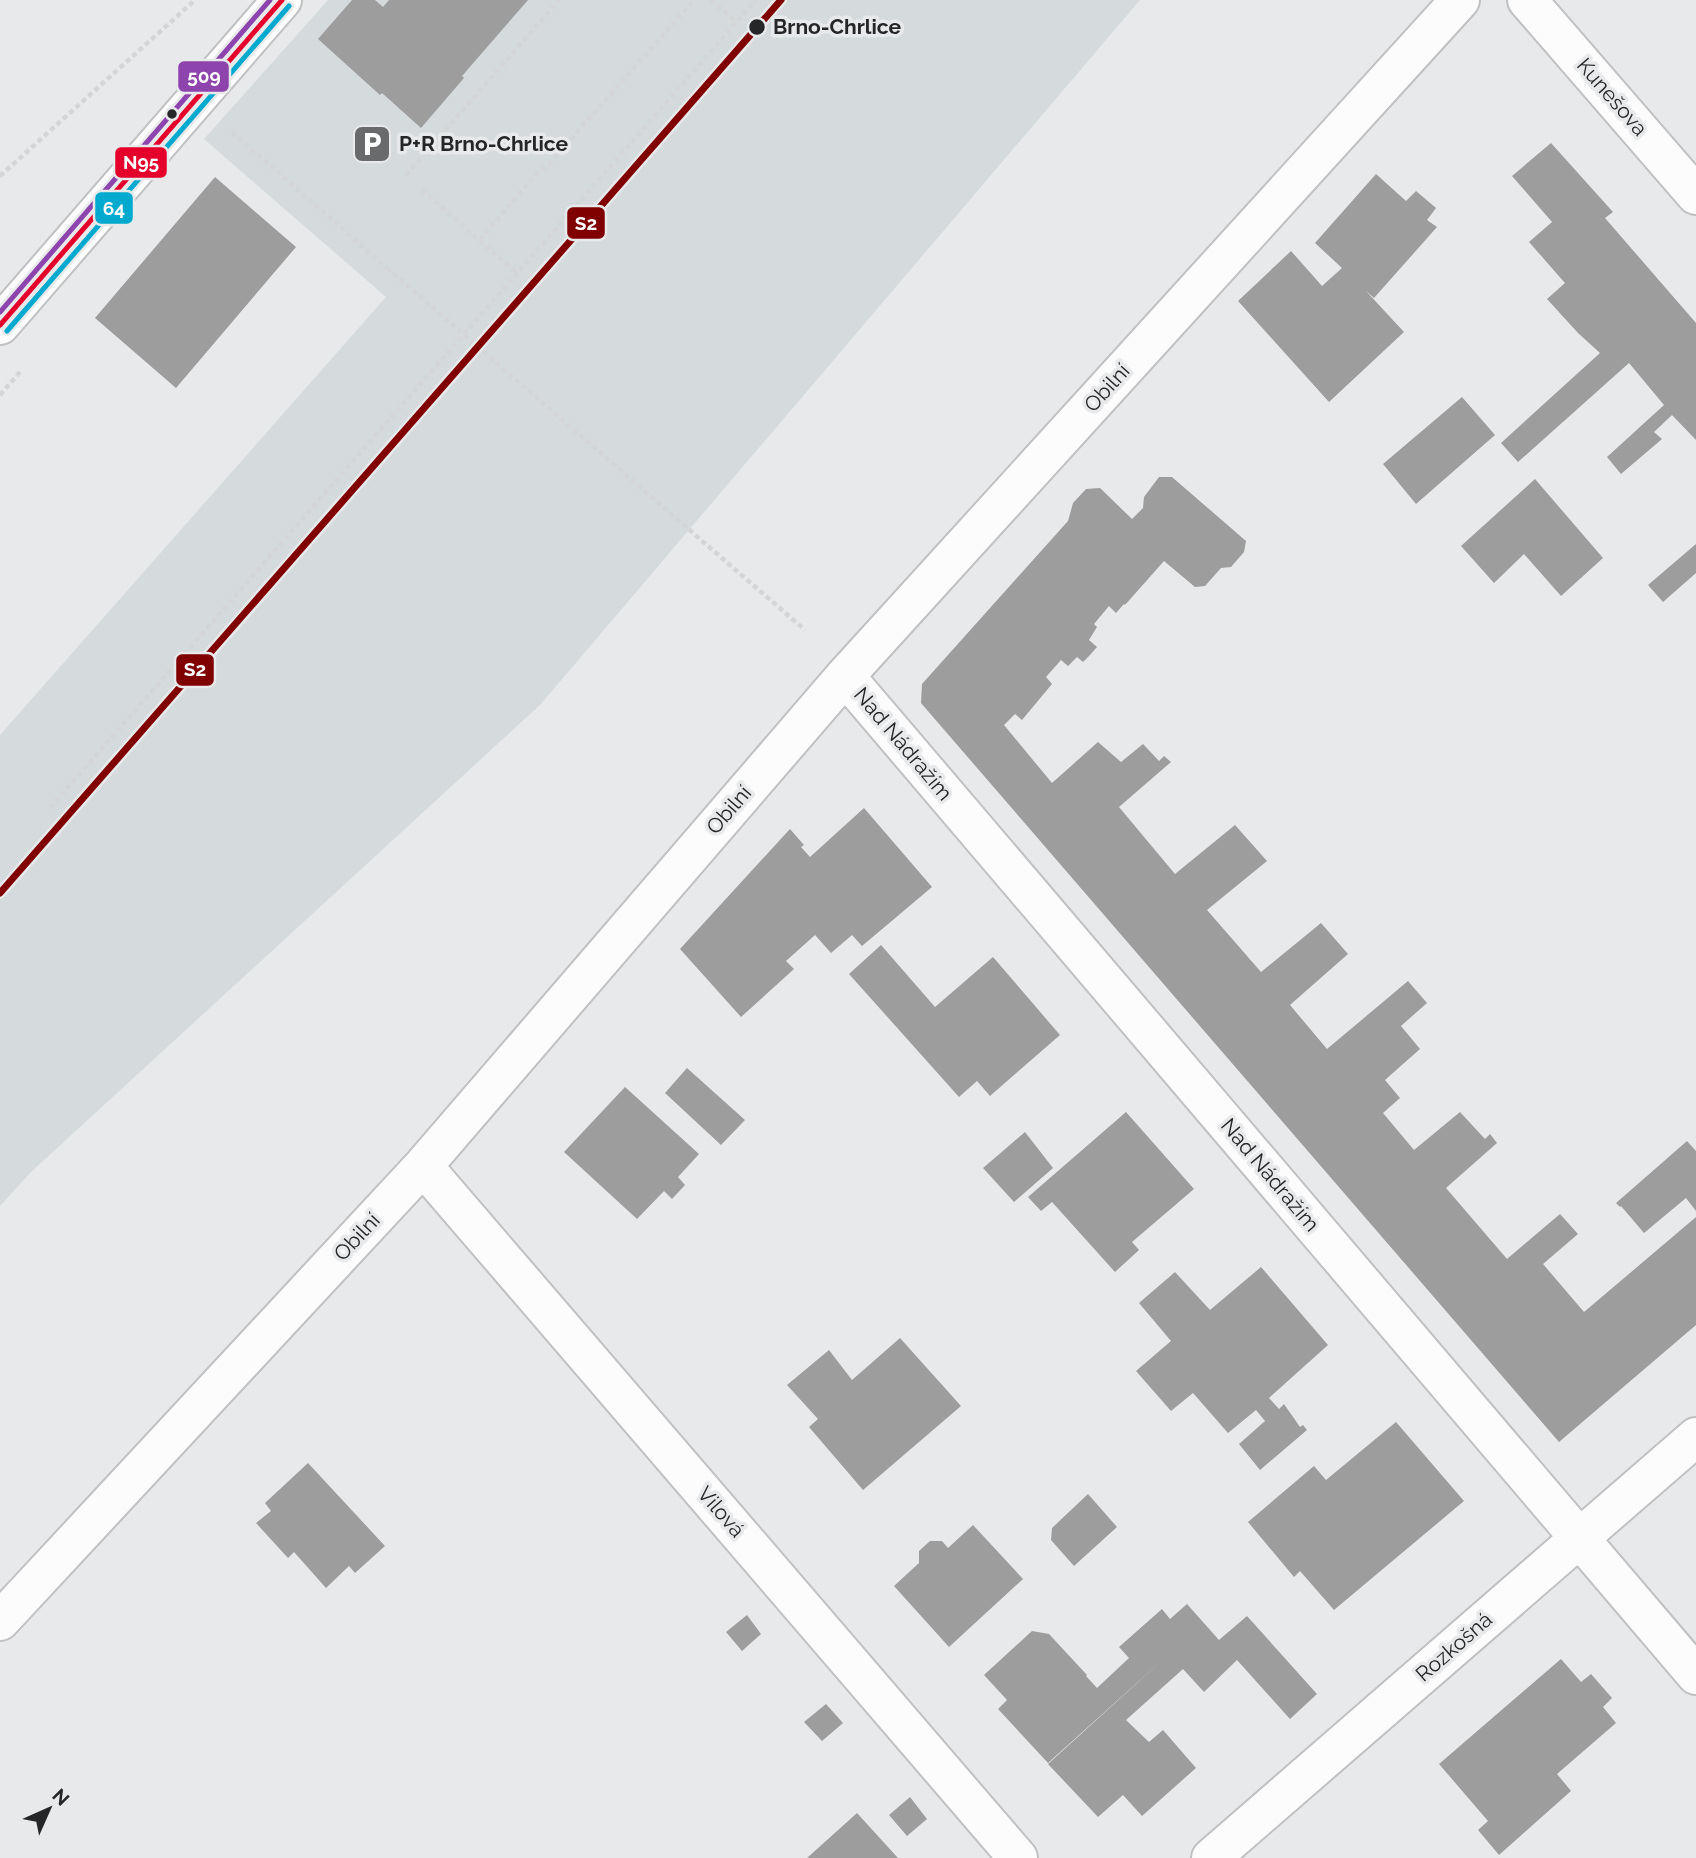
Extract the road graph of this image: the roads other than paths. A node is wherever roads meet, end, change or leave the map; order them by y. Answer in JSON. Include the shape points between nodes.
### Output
{"nodes":[{"id":1,"x":282,"y":0,"type":"edge"},
{"id":2,"x":1460,"y":0,"type":"edge"},
{"id":3,"x":1527,"y":0,"type":"edge"},
{"id":4,"x":1696,"y":195,"type":"edge"},
{"id":5,"x":0,"y":325,"type":"edge"},
{"id":6,"x":845,"y":676,"type":"junction"},
{"id":7,"x":424,"y":1166,"type":"junction"},
{"id":8,"x":1696,"y":1437,"type":"edge"},
{"id":9,"x":1579,"y":1538,"type":"junction"},
{"id":10,"x":0,"y":1622,"type":"edge"},
{"id":11,"x":1696,"y":1675,"type":"edge"},
{"id":12,"x":1018,"y":1858,"type":"edge"},
{"id":13,"x":1212,"y":1858,"type":"edge"}],
"edges":[{"from":1,"to":5,"type":"street"},
{"from":2,"to":6,"type":"street","name":"Obilní"},
{"from":3,"to":4,"type":"street","name":"Kunešova"},
{"from":6,"to":7,"type":"street","name":"Obilní"},
{"from":6,"to":9,"type":"street","name":"Nad Nádražím"},
{"from":7,"to":10,"type":"street","name":"Obilní"},
{"from":7,"to":12,"type":"street","name":"Vilová"},
{"from":8,"to":9,"type":"street","name":"Rozkošná"},
{"from":9,"to":11,"type":"street","name":"Nad Nádražím"},
{"from":9,"to":13,"type":"street","name":"Rozkošná"}]}
